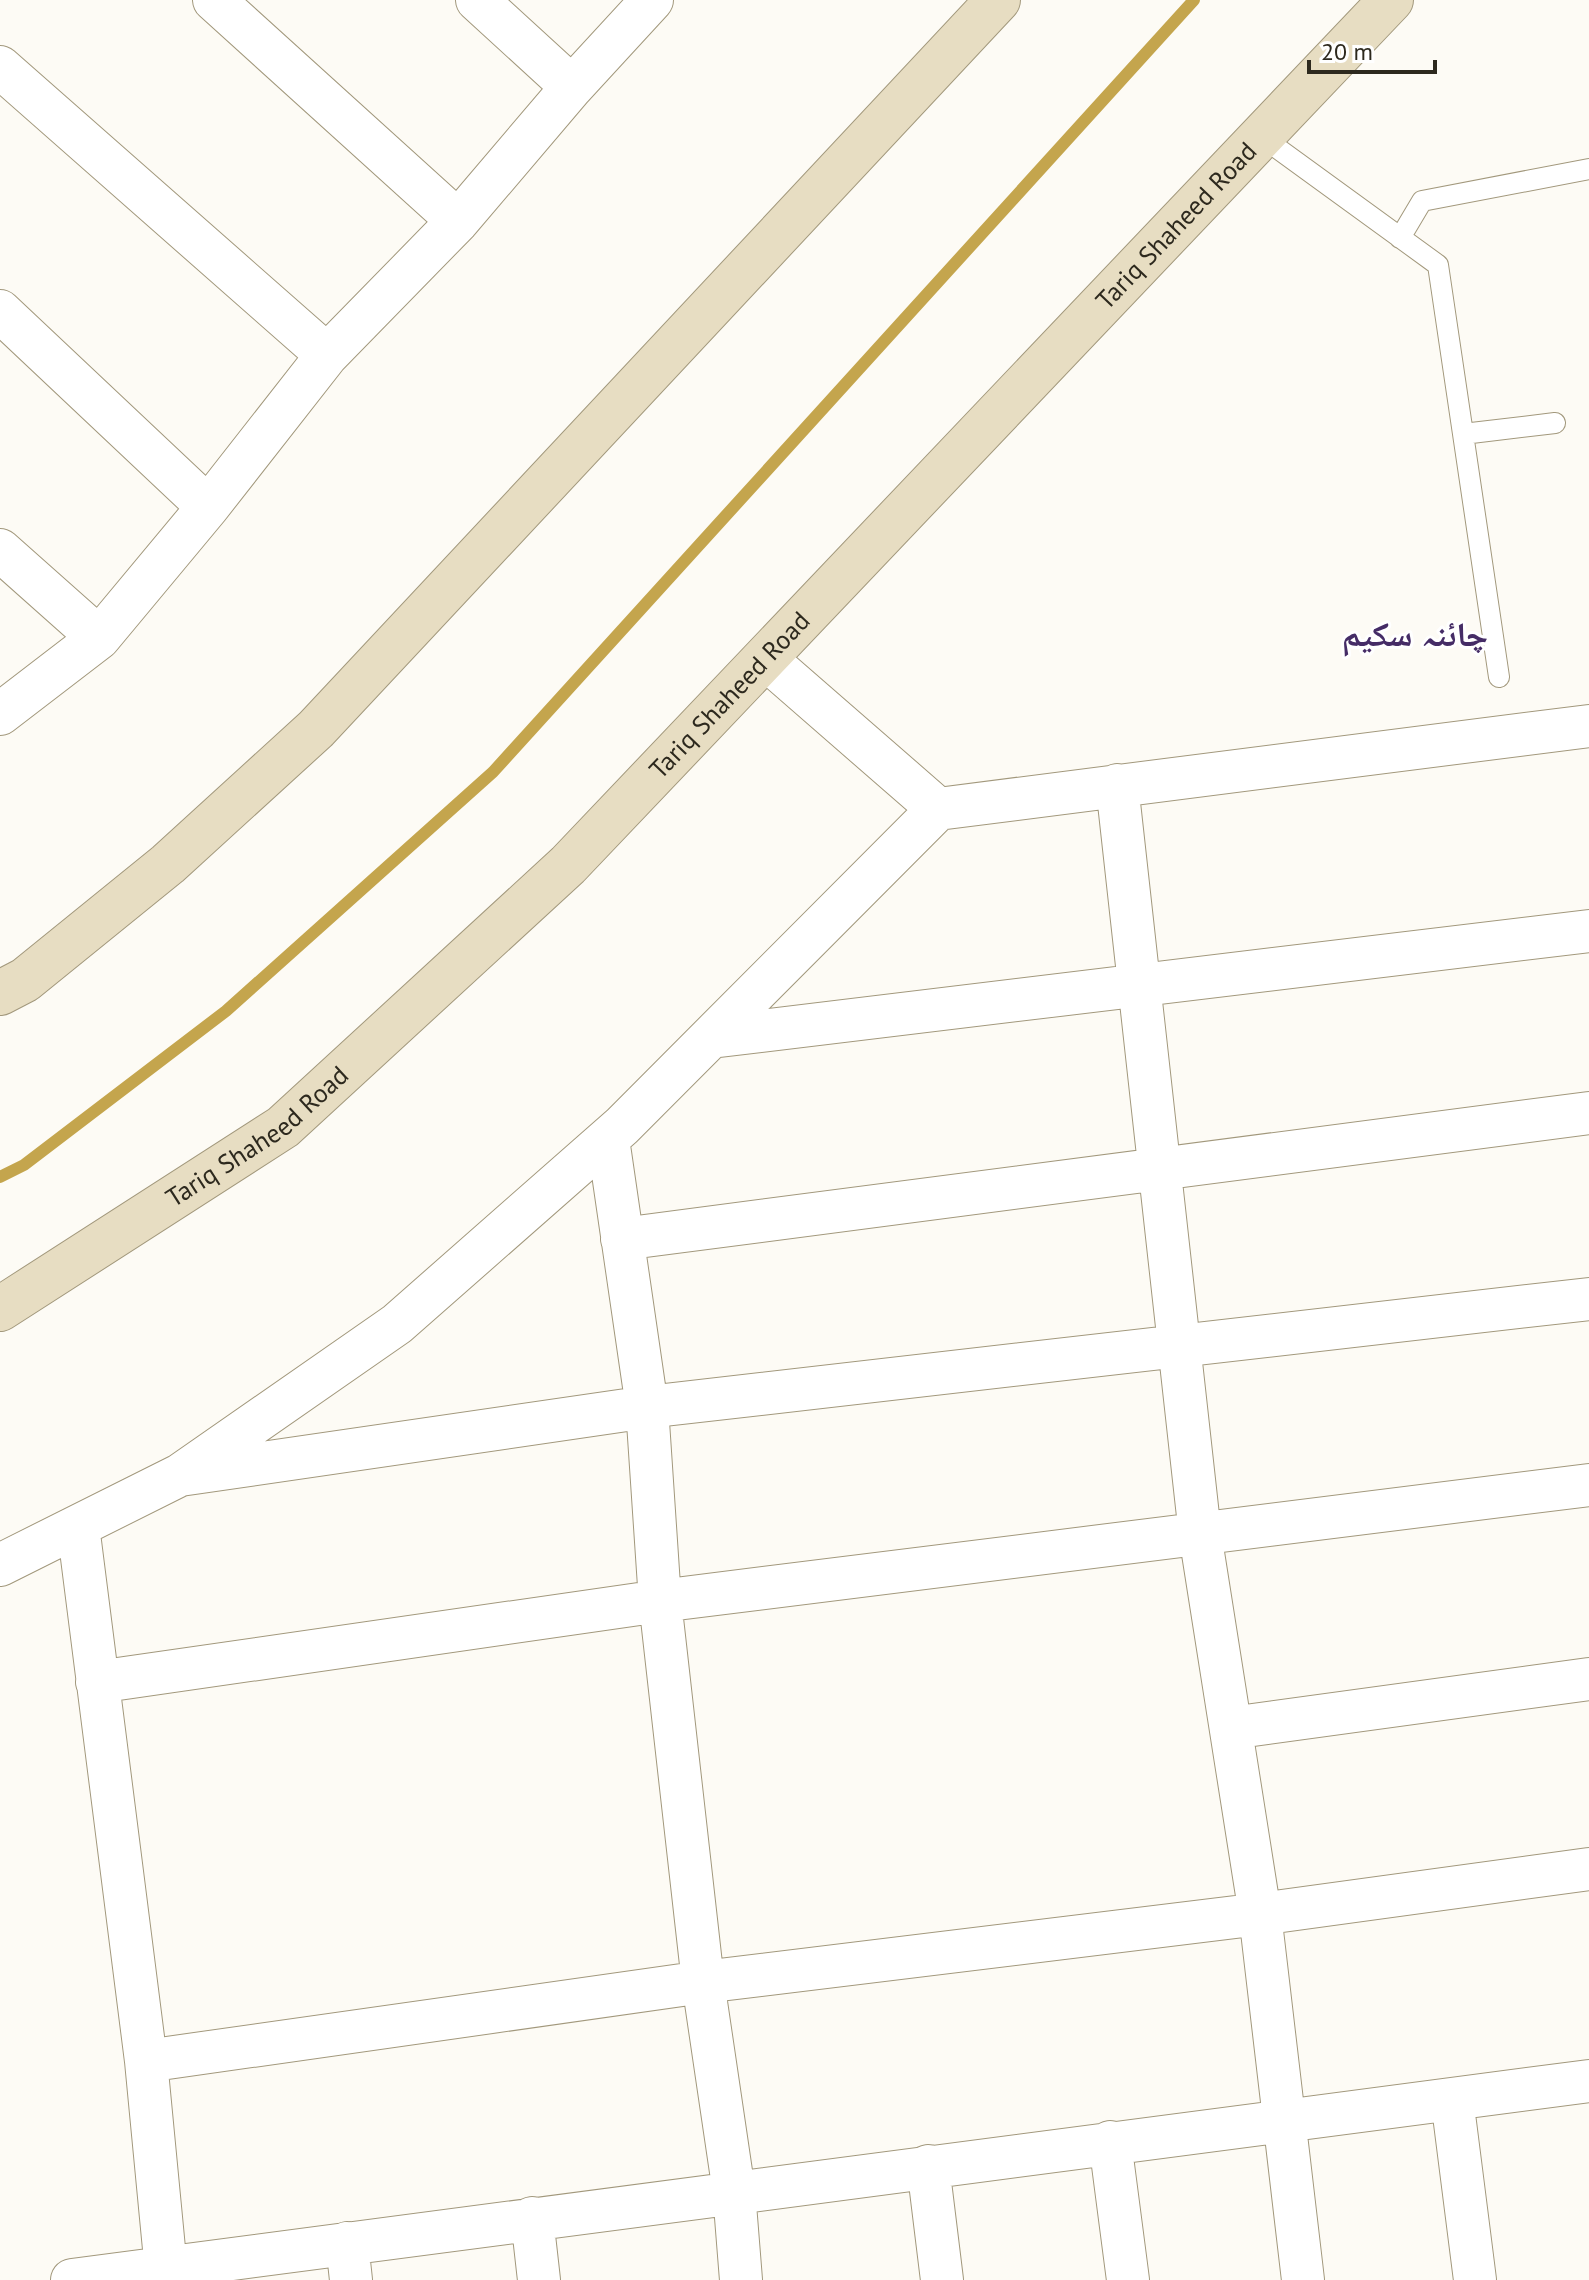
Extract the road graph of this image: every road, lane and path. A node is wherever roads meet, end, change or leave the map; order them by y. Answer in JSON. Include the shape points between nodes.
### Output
{"nodes":[{"id":1,"x":214,"y":0,"type":"edge"},
{"id":2,"x":477,"y":0,"type":"edge"},
{"id":3,"x":652,"y":0,"type":"edge"},
{"id":4,"x":998,"y":0,"type":"edge"},
{"id":5,"x":1391,"y":0,"type":"edge"},
{"id":6,"x":0,"y":67,"type":"edge"},
{"id":7,"x":572,"y":87,"type":"junction"},
{"id":8,"x":1262,"y":137,"type":"junction"},
{"id":9,"x":1589,"y":169,"type":"edge"},
{"id":10,"x":458,"y":221,"type":"junction"},
{"id":11,"x":1400,"y":238,"type":"junction"},
{"id":12,"x":0,"y":311,"type":"edge"},
{"id":13,"x":327,"y":355,"type":"junction"},
{"id":14,"x":1555,"y":423,"type":"dead end"},
{"id":15,"x":1463,"y":434,"type":"junction"},
{"id":16,"x":208,"y":507,"type":"junction"},
{"id":17,"x":0,"y":550,"type":"edge"},
{"id":18,"x":99,"y":638,"type":"junction"},
{"id":19,"x":767,"y":660,"type":"junction"},
{"id":20,"x":1499,"y":677,"type":"dead end"},
{"id":21,"x":0,"y":714,"type":"edge"},
{"id":22,"x":1589,"y":726,"type":"edge"},
{"id":23,"x":1117,"y":785,"type":"junction"},
{"id":24,"x":938,"y":809,"type":"junction"},
{"id":25,"x":1589,"y":931,"type":"edge"},
{"id":26,"x":1139,"y":984,"type":"junction"},
{"id":27,"x":0,"y":993,"type":"edge"},
{"id":28,"x":711,"y":1037,"type":"junction"},
{"id":29,"x":1589,"y":1113,"type":"edge"},
{"id":30,"x":608,"y":1139,"type":"junction"},
{"id":31,"x":1160,"y":1170,"type":"junction"},
{"id":32,"x":622,"y":1239,"type":"junction"},
{"id":33,"x":1589,"y":1299,"type":"edge"},
{"id":34,"x":0,"y":1309,"type":"edge"},
{"id":35,"x":1178,"y":1345,"type":"junction"},
{"id":36,"x":647,"y":1407,"type":"junction"},
{"id":37,"x":180,"y":1475,"type":"junction"},
{"id":38,"x":1589,"y":1485,"type":"edge"},
{"id":39,"x":78,"y":1526,"type":"junction"},
{"id":40,"x":1200,"y":1534,"type":"junction"},
{"id":41,"x":0,"y":1565,"type":"edge"},
{"id":42,"x":660,"y":1601,"type":"junction"},
{"id":43,"x":1589,"y":1679,"type":"edge"},
{"id":44,"x":97,"y":1682,"type":"junction"},
{"id":45,"x":1231,"y":1728,"type":"junction"},
{"id":46,"x":1589,"y":1869,"type":"edge"},
{"id":47,"x":1260,"y":1914,"type":"junction"},
{"id":48,"x":703,"y":1982,"type":"junction"},
{"id":49,"x":146,"y":2061,"type":"junction"},
{"id":50,"x":1589,"y":2081,"type":"edge"},
{"id":51,"x":1452,"y":2099,"type":"junction"},
{"id":52,"x":1284,"y":2120,"type":"junction"},
{"id":53,"x":1110,"y":2142,"type":"junction"},
{"id":54,"x":928,"y":2166,"type":"junction"},
{"id":55,"x":734,"y":2192,"type":"junction"},
{"id":56,"x":532,"y":2218,"type":"junction"},
{"id":57,"x":349,"y":2262,"type":"edge"},
{"id":58,"x":167,"y":2274,"type":"edge"},
{"id":59,"x":72,"y":2280,"type":"edge"},
{"id":60,"x":539,"y":2280,"type":"edge"},
{"id":61,"x":741,"y":2280,"type":"edge"},
{"id":62,"x":942,"y":2280,"type":"edge"},
{"id":63,"x":1128,"y":2280,"type":"edge"},
{"id":64,"x":1303,"y":2280,"type":"edge"},
{"id":65,"x":1475,"y":2280,"type":"edge"}],
"edges":[{"from":1,"to":10,"type":"street"},
{"from":2,"to":7,"type":"street"},
{"from":3,"to":7,"type":"street"},
{"from":4,"to":27,"type":"main road","via":[[316,729],[168,864],[25,980]]},
{"from":5,"to":8,"type":"main road","name":"Tariq Shaheed Road"},
{"from":6,"to":13,"type":"street"},
{"from":7,"to":10,"type":"street"},
{"from":8,"to":11,"type":"lane"},
{"from":8,"to":19,"type":"main road","name":"Tariq Shaheed Road"},
{"from":9,"to":11,"type":"lane","via":[[1422,201]]},
{"from":10,"to":13,"type":"street"},
{"from":11,"to":15,"type":"lane","via":[[1438,265]]},
{"from":12,"to":16,"type":"street"},
{"from":13,"to":16,"type":"street"},
{"from":14,"to":15,"type":"lane"},
{"from":15,"to":20,"type":"lane"},
{"from":16,"to":18,"type":"street"},
{"from":17,"to":18,"type":"street"},
{"from":18,"to":21,"type":"street"},
{"from":19,"to":24,"type":"street"},
{"from":19,"to":34,"type":"main road","name":"Tariq Shaheed Road","via":[[568,865],[283,1127]]},
{"from":22,"to":23,"type":"street"},
{"from":23,"to":24,"type":"street"},
{"from":23,"to":26,"type":"street"},
{"from":24,"to":28,"type":"street"},
{"from":25,"to":26,"type":"street"},
{"from":26,"to":28,"type":"street"},
{"from":26,"to":31,"type":"street"},
{"from":28,"to":30,"type":"street"},
{"from":29,"to":31,"type":"street"},
{"from":30,"to":32,"type":"street"},
{"from":30,"to":37,"type":"street","via":[[397,1324]]},
{"from":31,"to":32,"type":"street"},
{"from":31,"to":35,"type":"street"},
{"from":32,"to":36,"type":"street"},
{"from":33,"to":35,"type":"street"},
{"from":35,"to":36,"type":"street"},
{"from":35,"to":40,"type":"street"},
{"from":36,"to":37,"type":"street"},
{"from":36,"to":42,"type":"street"},
{"from":37,"to":39,"type":"street"},
{"from":38,"to":40,"type":"street"},
{"from":39,"to":41,"type":"street"},
{"from":39,"to":44,"type":"street"},
{"from":40,"to":42,"type":"street"},
{"from":40,"to":45,"type":"street"},
{"from":42,"to":44,"type":"street"},
{"from":42,"to":48,"type":"street"},
{"from":43,"to":45,"type":"street"},
{"from":44,"to":49,"type":"street"},
{"from":45,"to":47,"type":"street"},
{"from":46,"to":47,"type":"street"},
{"from":47,"to":48,"type":"street"},
{"from":47,"to":52,"type":"street"},
{"from":48,"to":49,"type":"street"},
{"from":48,"to":55,"type":"street"},
{"from":49,"to":58,"type":"street"},
{"from":50,"to":51,"type":"street"},
{"from":51,"to":52,"type":"street"},
{"from":51,"to":65,"type":"street"},
{"from":52,"to":53,"type":"street"},
{"from":52,"to":64,"type":"street"},
{"from":53,"to":54,"type":"street"},
{"from":53,"to":63,"type":"street"},
{"from":54,"to":55,"type":"street"},
{"from":54,"to":62,"type":"street"},
{"from":55,"to":56,"type":"street"},
{"from":55,"to":61,"type":"street"},
{"from":56,"to":57,"type":"street"},
{"from":56,"to":60,"type":"street"},
{"from":57,"to":58,"type":"street"},
{"from":58,"to":59,"type":"street"}]}
